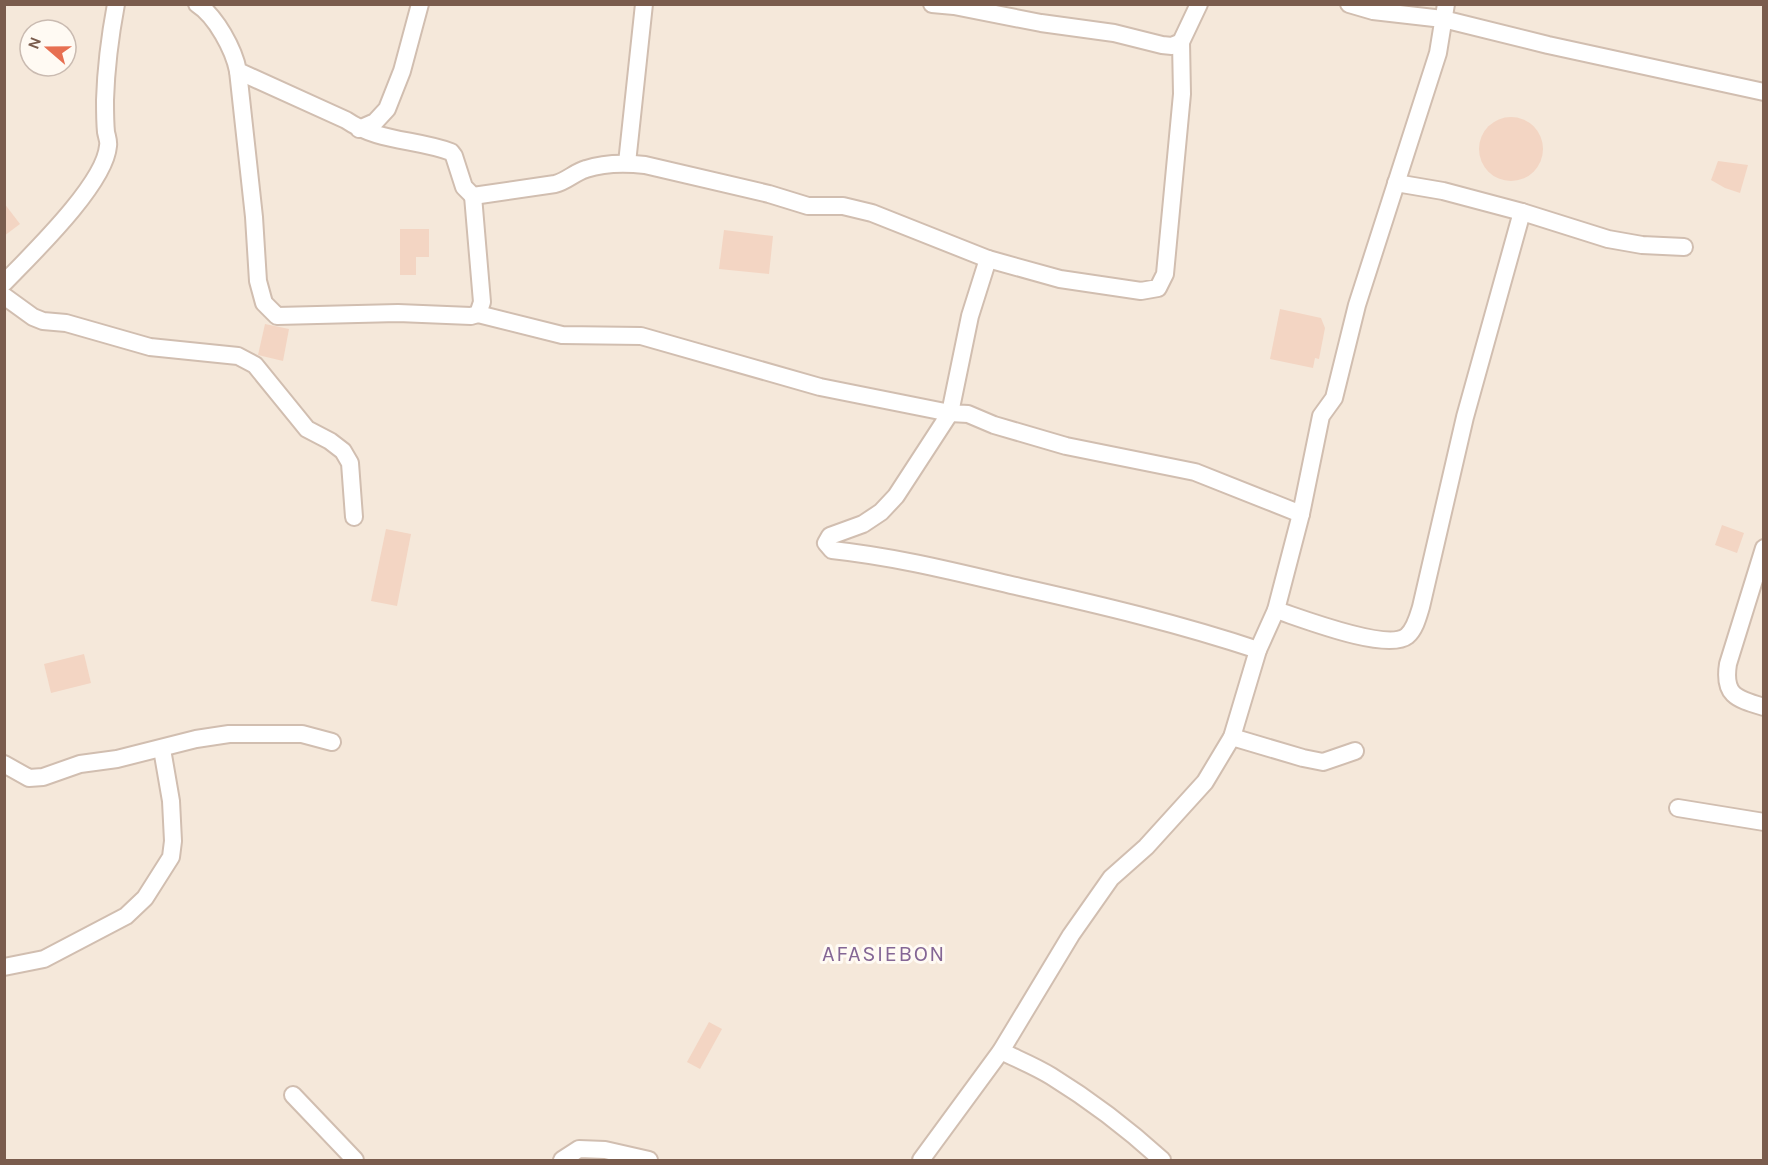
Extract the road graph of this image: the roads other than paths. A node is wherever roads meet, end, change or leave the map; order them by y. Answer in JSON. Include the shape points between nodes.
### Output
{"nodes":[{"id":1,"x":116,"y":4,"type":"edge"},
{"id":2,"x":197,"y":4,"type":"edge"},
{"id":3,"x":420,"y":4,"type":"edge"},
{"id":4,"x":644,"y":4,"type":"edge"},
{"id":5,"x":932,"y":4,"type":"edge"},
{"id":6,"x":1199,"y":4,"type":"edge"},
{"id":7,"x":1349,"y":4,"type":"edge"},
{"id":8,"x":1444,"y":12,"type":"edge"},
{"id":9,"x":1181,"y":42,"type":"junction"},
{"id":10,"x":238,"y":71,"type":"junction"},
{"id":11,"x":1764,"y":92,"type":"edge"},
{"id":12,"x":360,"y":129,"type":"junction"},
{"id":13,"x":627,"y":163,"type":"junction"},
{"id":14,"x":1396,"y":183,"type":"junction"},
{"id":15,"x":473,"y":196,"type":"junction"},
{"id":16,"x":1522,"y":212,"type":"junction"},
{"id":17,"x":1684,"y":247,"type":"dead end"},
{"id":18,"x":988,"y":259,"type":"junction"},
{"id":19,"x":4,"y":283,"type":"edge"},
{"id":20,"x":4,"y":296,"type":"edge"},
{"id":21,"x":478,"y":314,"type":"junction"},
{"id":22,"x":950,"y":413,"type":"junction"},
{"id":23,"x":1301,"y":514,"type":"junction"},
{"id":24,"x":354,"y":517,"type":"dead end"},
{"id":25,"x":1764,"y":548,"type":"edge"},
{"id":26,"x":1276,"y":610,"type":"junction"},
{"id":27,"x":1258,"y":650,"type":"junction"},
{"id":28,"x":1764,"y":707,"type":"edge"},
{"id":29,"x":1232,"y":737,"type":"junction"},
{"id":30,"x":332,"y":742,"type":"dead end"},
{"id":31,"x":162,"y":749,"type":"junction"},
{"id":32,"x":1355,"y":751,"type":"dead end"},
{"id":33,"x":4,"y":764,"type":"edge"},
{"id":34,"x":1678,"y":808,"type":"dead end"},
{"id":35,"x":1764,"y":822,"type":"edge"},
{"id":36,"x":4,"y":967,"type":"edge"},
{"id":37,"x":1000,"y":1051,"type":"junction"},
{"id":38,"x":293,"y":1095,"type":"dead end"},
{"id":39,"x":355,"y":1161,"type":"edge"},
{"id":40,"x":562,"y":1161,"type":"edge"},
{"id":41,"x":650,"y":1161,"type":"edge"},
{"id":42,"x":921,"y":1161,"type":"edge"},
{"id":43,"x":1162,"y":1161,"type":"edge"}],
"edges":[{"from":1,"to":19,"type":"street","via":[[105,100],[109,145],[105,160],[97,178]]},
{"from":2,"to":10,"type":"street","via":[[222,33]]},
{"from":3,"to":12,"type":"street","via":[[387,110]]},
{"from":4,"to":13,"type":"street"},
{"from":5,"to":9,"type":"street","via":[[1114,33],[1162,45]]},
{"from":6,"to":9,"type":"street"},
{"from":7,"to":8,"type":"street","via":[[1373,11]]},
{"from":8,"to":11,"type":"street","via":[[1548,45]]},
{"from":8,"to":14,"type":"street","via":[[1438,54]]},
{"from":9,"to":18,"type":"street","via":[[1179,128],[1165,274],[1158,288],[1141,291],[1060,279]]},
{"from":10,"to":12,"type":"street"},
{"from":10,"to":21,"type":"street","via":[[258,281],[264,303],[271,311],[277,316]]},
{"from":12,"to":15,"type":"street","via":[[451,152],[464,187]]},
{"from":13,"to":15,"type":"street","via":[[585,169],[555,184]]},
{"from":13,"to":18,"type":"street","via":[[688,174],[808,206],[843,206],[872,213]]},
{"from":14,"to":16,"type":"street"},
{"from":14,"to":23,"type":"street","via":[[1357,305],[1334,398],[1321,416]]},
{"from":15,"to":21,"type":"street","via":[[482,302]]},
{"from":16,"to":17,"type":"street","via":[[1608,239]]},
{"from":16,"to":26,"type":"street","via":[[1465,417],[1414,626],[1406,637],[1389,642]]},
{"from":18,"to":22,"type":"street","via":[[970,316]]},
{"from":20,"to":24,"type":"street","via":[[33,318],[66,323],[150,347],[238,356],[255,365],[307,429],[343,451],[350,463]]},
{"from":21,"to":22,"type":"street","via":[[562,335],[641,336],[820,387]]},
{"from":22,"to":23,"type":"street","via":[[968,414],[1066,446],[1195,472]]},
{"from":22,"to":27,"type":"street","via":[[896,496],[863,524],[830,536],[828,548],[937,566],[1196,630]]},
{"from":23,"to":26,"type":"street"},
{"from":25,"to":28,"type":"street","via":[[1726,677],[1729,690],[1737,699]]},
{"from":26,"to":27,"type":"street"},
{"from":27,"to":29,"type":"street"},
{"from":29,"to":32,"type":"street","via":[[1323,762]]},
{"from":29,"to":37,"type":"street","via":[[1205,782],[1146,847],[1111,878]]},
{"from":30,"to":31,"type":"street","via":[[303,734],[229,734]]},
{"from":31,"to":33,"type":"street","via":[[80,764],[43,777],[29,778]]},
{"from":31,"to":36,"type":"street","via":[[173,841],[171,856],[145,898],[126,916],[44,959]]},
{"from":34,"to":35,"type":"street"},
{"from":37,"to":42,"type":"street"},
{"from":37,"to":43,"type":"street","via":[[1083,1098],[1138,1138]]},
{"from":38,"to":39,"type":"street"},
{"from":40,"to":41,"type":"street","via":[[579,1149],[605,1150]]}]}
